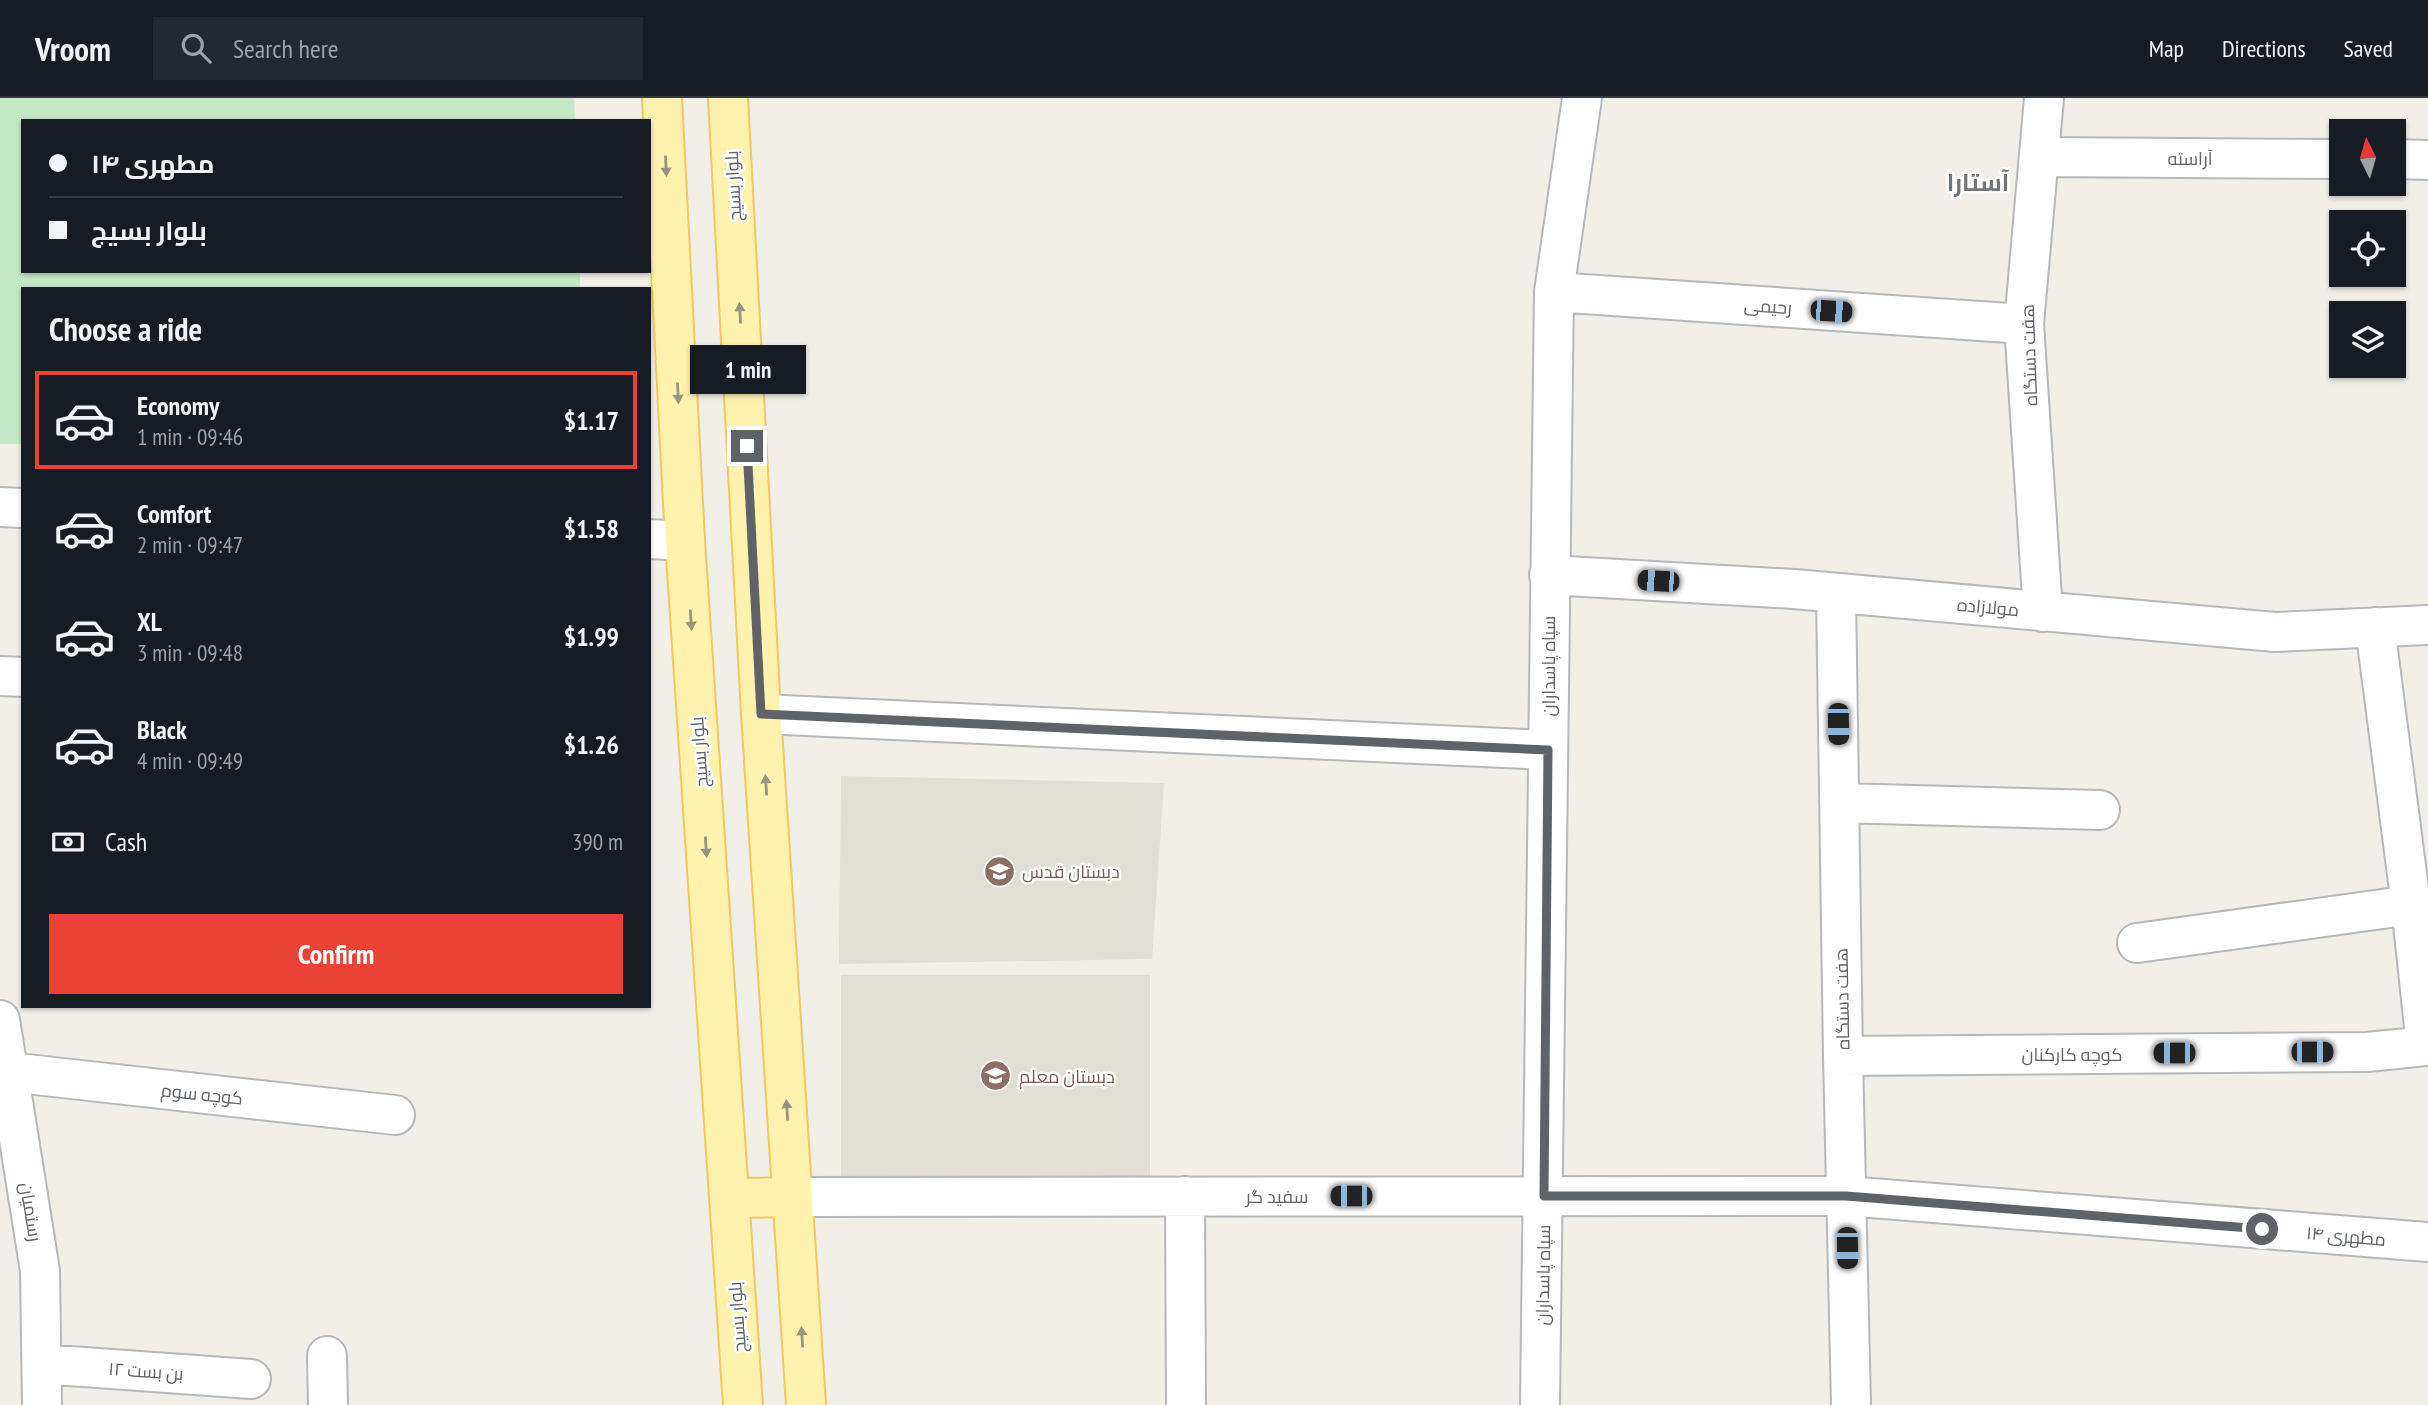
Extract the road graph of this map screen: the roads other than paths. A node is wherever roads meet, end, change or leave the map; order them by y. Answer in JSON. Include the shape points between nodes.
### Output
{"nodes":[{"id":1,"x":662,"y":98,"type":"edge"},
{"id":2,"x":728,"y":98,"type":"edge"},
{"id":3,"x":1582,"y":98,"type":"edge"},
{"id":4,"x":2044,"y":98,"type":"edge"},
{"id":5,"x":2039,"y":158,"type":"junction"},
{"id":6,"x":2329,"y":159,"type":"edge"},
{"id":7,"x":2406,"y":159,"type":"edge"},
{"id":8,"x":2428,"y":160,"type":"edge"},
{"id":9,"x":1554,"y":292,"type":"junction"},
{"id":10,"x":2024,"y":324,"type":"junction"},
{"id":11,"x":0,"y":507,"type":"edge"},
{"id":12,"x":21,"y":509,"type":"edge"},
{"id":13,"x":667,"y":540,"type":"edge"},
{"id":14,"x":1549,"y":575,"type":"junction"},
{"id":15,"x":1836,"y":593,"type":"junction"},
{"id":16,"x":2043,"y":612,"type":"junction"},
{"id":17,"x":2428,"y":625,"type":"edge"},
{"id":18,"x":2375,"y":627,"type":"junction"},
{"id":19,"x":0,"y":676,"type":"edge"},
{"id":20,"x":21,"y":677,"type":"edge"},
{"id":21,"x":761,"y":714,"type":"junction"},
{"id":22,"x":1548,"y":750,"type":"junction"},
{"id":23,"x":1839,"y":803,"type":"junction"},
{"id":24,"x":2100,"y":810,"type":"dead end"},
{"id":25,"x":2411,"y":905,"type":"junction"},
{"id":26,"x":2137,"y":943,"type":"dead end"},
{"id":27,"x":0,"y":1020,"type":"edge"},
{"id":28,"x":2427,"y":1046,"type":"edge"},
{"id":29,"x":1843,"y":1056,"type":"junction"},
{"id":30,"x":9,"y":1072,"type":"junction"},
{"id":31,"x":395,"y":1115,"type":"dead end"},
{"id":32,"x":1185,"y":1196,"type":"junction"},
{"id":33,"x":1544,"y":1196,"type":"junction"},
{"id":34,"x":1846,"y":1196,"type":"junction"},
{"id":35,"x":793,"y":1197,"type":"junction"},
{"id":36,"x":729,"y":1198,"type":"junction"},
{"id":37,"x":2428,"y":1242,"type":"edge"},
{"id":38,"x":327,"y":1356,"type":"dead end"},
{"id":39,"x":42,"y":1364,"type":"junction"},
{"id":40,"x":251,"y":1379,"type":"dead end"},
{"id":41,"x":42,"y":1405,"type":"edge"},
{"id":42,"x":328,"y":1405,"type":"edge"},
{"id":43,"x":743,"y":1405,"type":"edge"},
{"id":44,"x":806,"y":1405,"type":"edge"},
{"id":45,"x":1186,"y":1405,"type":"edge"},
{"id":46,"x":1540,"y":1405,"type":"edge"},
{"id":47,"x":1851,"y":1405,"type":"edge"}],
"edges":[{"from":1,"to":13,"type":"main road","name":"بلوار بسیج","one_way":true},
{"from":21,"to":2,"type":"main road","name":"بلوار بسیج","one_way":true},
{"from":3,"to":9,"type":"street","name":"سپاه پاسداران"},
{"from":4,"to":5,"type":"street","name":"هفت دستگاه"},
{"from":5,"to":6,"type":"street","name":"آراسته"},
{"from":5,"to":10,"type":"street","name":"هفت دستگاه"},
{"from":7,"to":8,"type":"street"},
{"from":9,"to":10,"type":"street","name":"رحیمی"},
{"from":9,"to":14,"type":"street","name":"سپاه پاسداران"},
{"from":10,"to":16,"type":"street","name":"هفت دستگاه"},
{"from":11,"to":12,"type":"street"},
{"from":13,"to":36,"type":"main road","name":"بلوار بسیج","one_way":true},
{"from":14,"to":15,"type":"street","name":"مولازاده"},
{"from":14,"to":22,"type":"street","name":"سپاه پاسداران"},
{"from":15,"to":16,"type":"street","name":"مولازاده"},
{"from":15,"to":23,"type":"street","name":"هفت دستگاه"},
{"from":16,"to":18,"type":"street","name":"مولازاده","via":[[2275,632]]},
{"from":17,"to":18,"type":"street","name":"مولازاده"},
{"from":18,"to":25,"type":"street"},
{"from":19,"to":20,"type":"street"},
{"from":21,"to":22,"type":"street"},
{"from":35,"to":21,"type":"main road","name":"بلوار بسیج","one_way":true},
{"from":22,"to":33,"type":"street","name":"سپاه پاسداران"},
{"from":23,"to":24,"type":"street"},
{"from":23,"to":29,"type":"street","name":"هفت دستگاه"},
{"from":25,"to":26,"type":"street"},
{"from":25,"to":28,"type":"street"},
{"from":27,"to":30,"type":"street","name":"رستمیان"},
{"from":28,"to":29,"type":"street","name":"کوچه کارکنان","via":[[2368,1052]]},
{"from":29,"to":34,"type":"street","name":"هفت دستگاه"},
{"from":30,"to":31,"type":"street","name":"کوچه سوم"},
{"from":30,"to":39,"type":"street","name":"رستمیان","via":[[40,1272]]},
{"from":32,"to":33,"type":"street","name":"سفید گر"},
{"from":32,"to":35,"type":"street","name":"سفید گر"},
{"from":32,"to":45,"type":"street"},
{"from":33,"to":34,"type":"street","name":"سفید گر"},
{"from":33,"to":46,"type":"street","name":"سپاه پاسداران"},
{"from":34,"to":37,"type":"street","name":"مطهری ۱۴"},
{"from":34,"to":47,"type":"street","name":"هفت دستگاه"},
{"from":35,"to":36,"type":"main road"},
{"from":44,"to":35,"type":"main road","name":"بلوار بسیج","one_way":true},
{"from":36,"to":43,"type":"main road","name":"بلوار بسیج"},
{"from":38,"to":42,"type":"street"},
{"from":39,"to":40,"type":"street","name":"بن بست ۱۲"},
{"from":39,"to":41,"type":"street","name":"رستمیان"}]}
